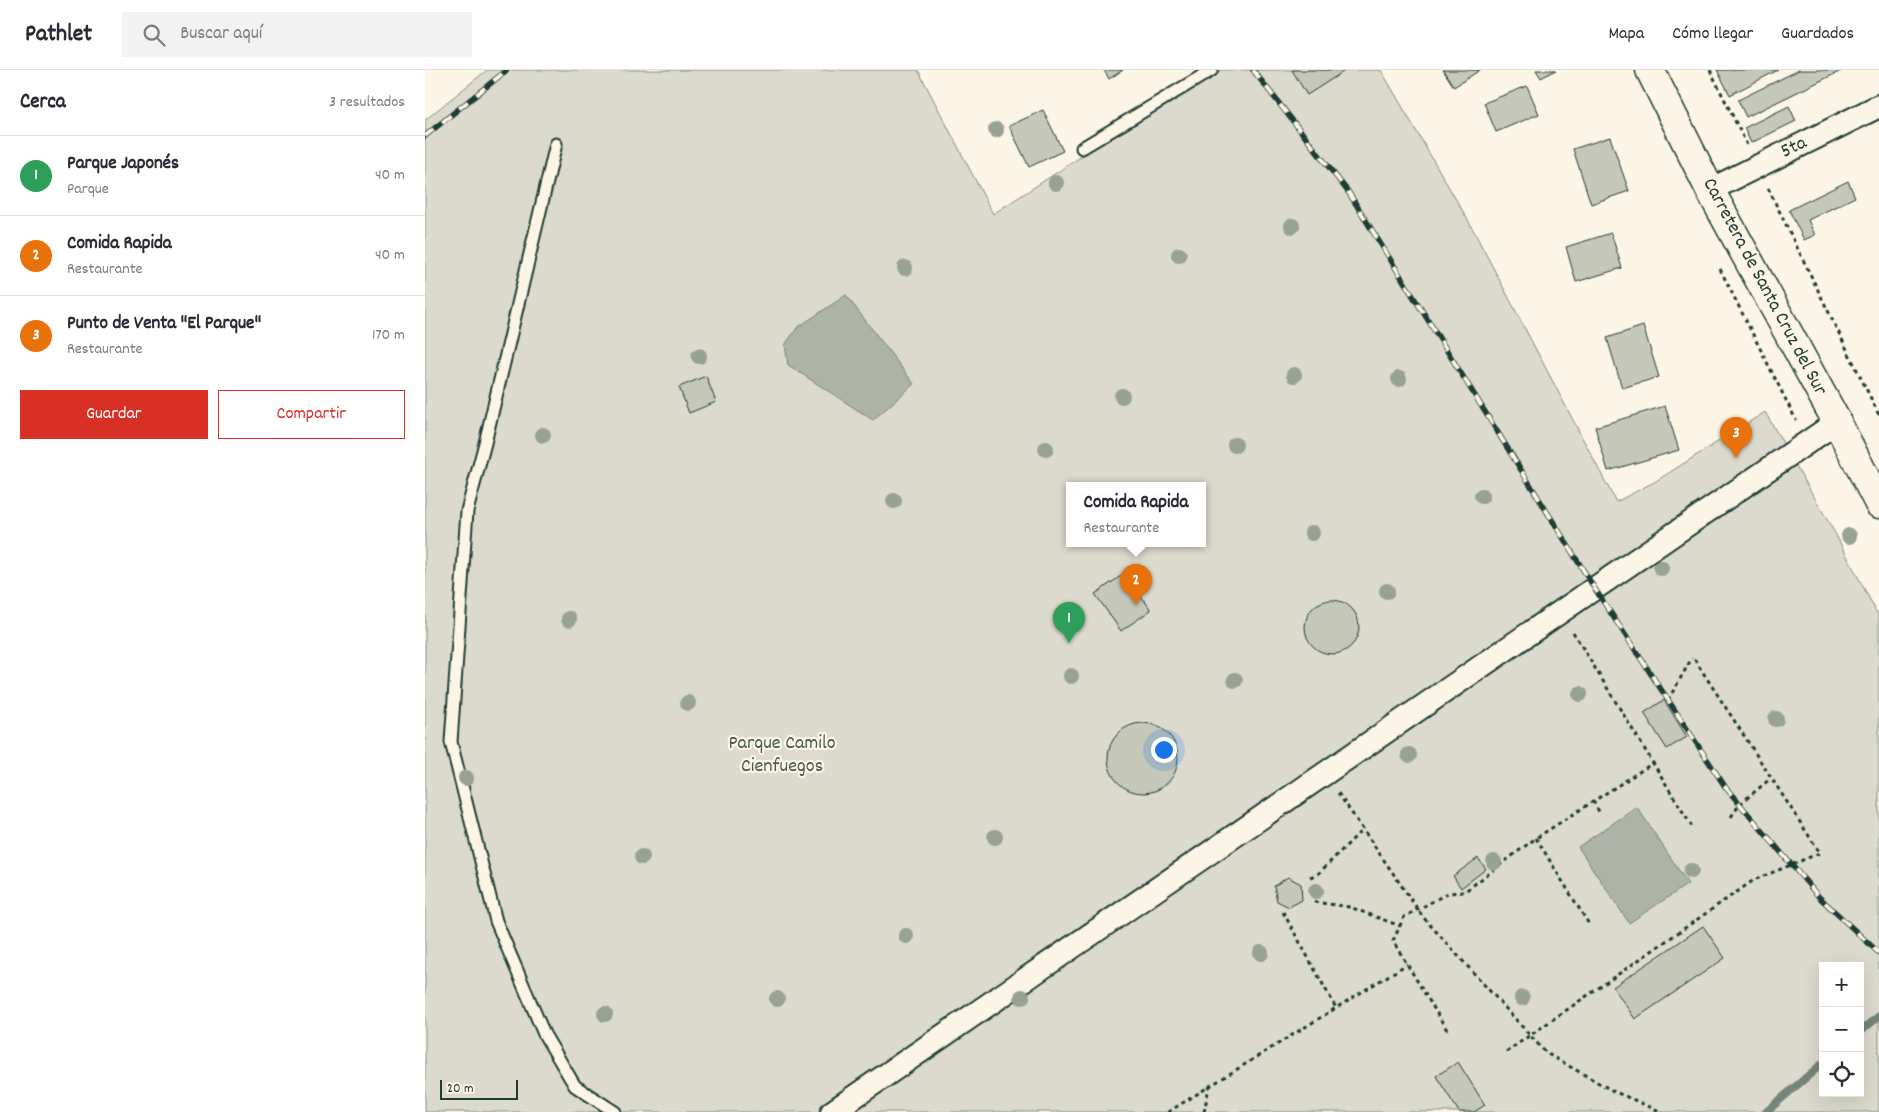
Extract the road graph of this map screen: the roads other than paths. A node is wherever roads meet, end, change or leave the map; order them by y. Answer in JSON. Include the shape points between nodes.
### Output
{"nodes":[{"id":1,"x":1213,"y":70,"type":"edge"},
{"id":2,"x":1651,"y":70,"type":"edge"},
{"id":3,"x":1879,"y":106,"type":"edge"},
{"id":4,"x":555,"y":144,"type":"dead end"},
{"id":5,"x":1082,"y":148,"type":"dead end"},
{"id":6,"x":1710,"y":190,"type":"junction"},
{"id":7,"x":1837,"y":422,"type":"junction"},
{"id":8,"x":1879,"y":504,"type":"edge"},
{"id":9,"x":615,"y":1112,"type":"edge"},
{"id":10,"x":832,"y":1112,"type":"edge"}],
"edges":[{"from":1,"to":5,"type":"lane"},
{"from":2,"to":6,"type":"main road","name":"Carretera de Santa Cruz del Sur"},
{"from":3,"to":6,"type":"street","name":"5ta"},
{"from":4,"to":9,"type":"lane","via":[[467,511],[451,742],[496,921],[544,1034],[575,1086]]},
{"from":6,"to":7,"type":"main road","name":"Carretera de Santa Cruz del Sur"},
{"from":7,"to":8,"type":"main road","name":"Carretera de Santa Cruz del Sur"},
{"from":7,"to":10,"type":"street"}]}
